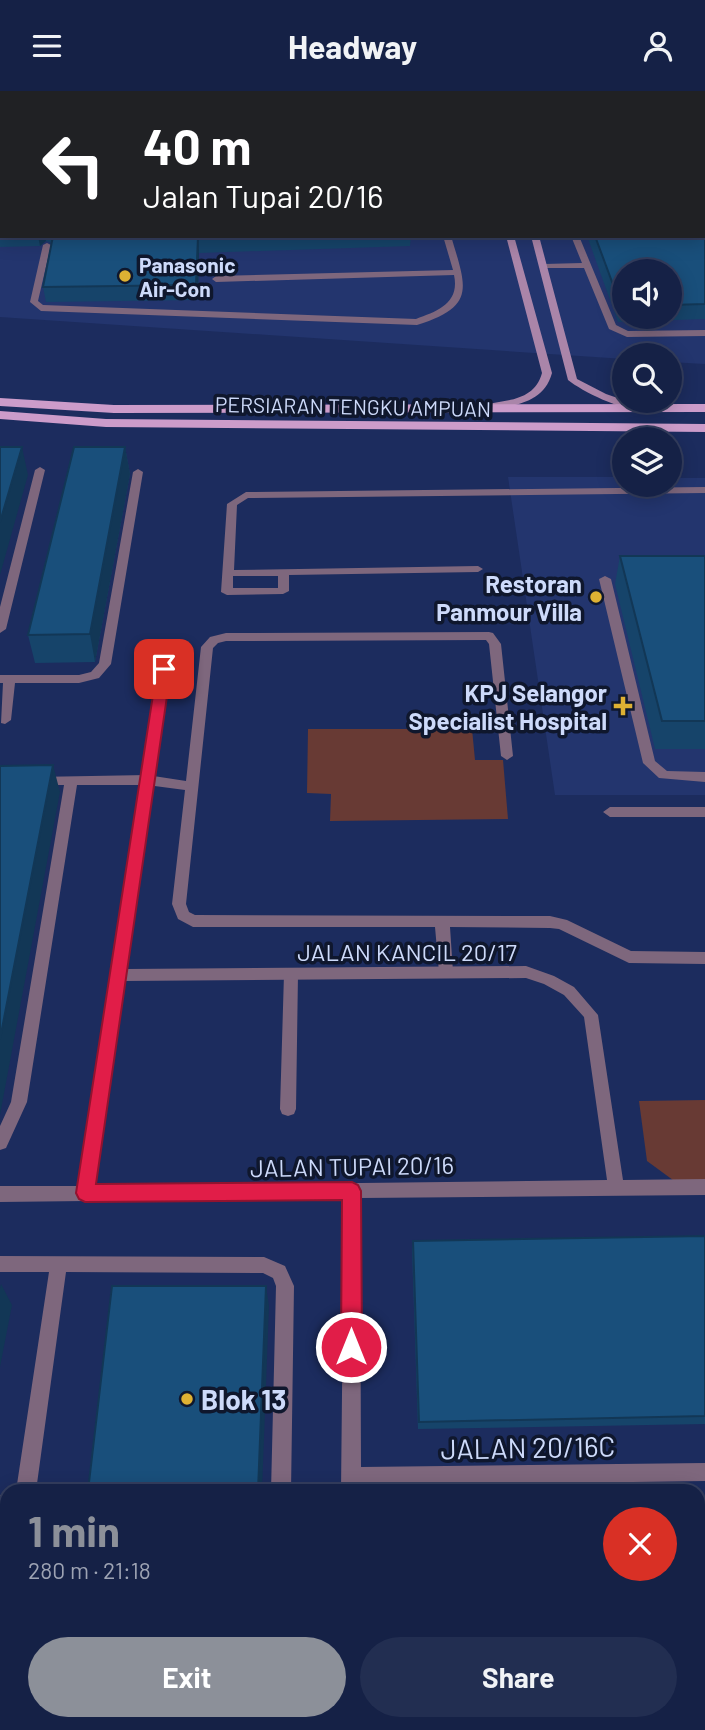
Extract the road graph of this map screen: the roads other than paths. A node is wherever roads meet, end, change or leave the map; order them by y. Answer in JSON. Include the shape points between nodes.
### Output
{"nodes":[{"id":1,"x":448,"y":238,"type":"edge"},
{"id":2,"x":511,"y":238,"type":"edge"},
{"id":3,"x":536,"y":238,"type":"edge"},
{"id":4,"x":576,"y":238,"type":"edge"},
{"id":5,"x":47,"y":245,"type":"dead end"},
{"id":6,"x":585,"y":265,"type":"junction"},
{"id":7,"x":544,"y":266,"type":"junction"},
{"id":8,"x":457,"y":272,"type":"junction"},
{"id":9,"x":216,"y":279,"type":"dead end"},
{"id":10,"x":705,"y":333,"type":"edge"},
{"id":11,"x":612,"y":399,"type":"edge"},
{"id":12,"x":0,"y":402,"type":"edge"},
{"id":13,"x":612,"y":408,"type":"edge"},
{"id":14,"x":682,"y":408,"type":"edge"},
{"id":15,"x":705,"y":408,"type":"edge"},
{"id":16,"x":471,"y":409,"type":"junction"},
{"id":17,"x":0,"y":415,"type":"edge"},
{"id":18,"x":705,"y":428,"type":"edge"},
{"id":19,"x":40,"y":470,"type":"dead end"},
{"id":20,"x":138,"y":471,"type":"dead end"},
{"id":21,"x":705,"y":490,"type":"edge"},
{"id":22,"x":478,"y":569,"type":"dead end"},
{"id":23,"x":284,"y":571,"type":"junction"},
{"id":24,"x":228,"y":573,"type":"junction"},
{"id":25,"x":604,"y":579,"type":"dead end"},
{"id":26,"x":0,"y":629,"type":"edge"},
{"id":27,"x":164,"y":669,"type":"dead end"},
{"id":28,"x":4,"y":679,"type":"edge"},
{"id":29,"x":5,"y":720,"type":"dead end"},
{"id":30,"x":507,"y":756,"type":"dead end"},
{"id":31,"x":705,"y":776,"type":"edge"},
{"id":32,"x":24,"y":780,"type":"edge"},
{"id":33,"x":71,"y":780,"type":"junction"},
{"id":34,"x":147,"y":780,"type":"junction"},
{"id":35,"x":191,"y":786,"type":"junction"},
{"id":36,"x":705,"y":812,"type":"edge"},
{"id":37,"x":610,"y":813,"type":"dead end"},
{"id":38,"x":442,"y":922,"type":"junction"},
{"id":39,"x":705,"y":958,"type":"edge"},
{"id":40,"x":446,"y":972,"type":"junction"},
{"id":41,"x":291,"y":974,"type":"junction"},
{"id":42,"x":118,"y":975,"type":"junction"},
{"id":43,"x":289,"y":1109,"type":"dead end"},
{"id":44,"x":0,"y":1143,"type":"edge"},
{"id":45,"x":705,"y":1187,"type":"edge"},
{"id":46,"x":616,"y":1188,"type":"junction"},
{"id":47,"x":352,"y":1191,"type":"junction"},
{"id":48,"x":85,"y":1193,"type":"junction"},
{"id":49,"x":0,"y":1194,"type":"edge"},
{"id":50,"x":0,"y":1264,"type":"edge"},
{"id":51,"x":59,"y":1264,"type":"junction"},
{"id":52,"x":705,"y":1472,"type":"edge"},
{"id":53,"x":27,"y":1484,"type":"edge"},
{"id":54,"x":281,"y":1484,"type":"edge"},
{"id":55,"x":351,"y":1484,"type":"edge"}],
"edges":[{"from":1,"to":8,"type":"street"},
{"from":2,"to":16,"type":"main road","via":[[546,383],[542,391],[527,398]]},
{"from":3,"to":7,"type":"main road"},
{"from":4,"to":6,"type":"street"},
{"from":5,"to":8,"type":"street","via":[[34,302],[41,308],[417,322],[443,313],[455,302],[461,286]]},
{"from":6,"to":7,"type":"street"},
{"from":6,"to":10,"type":"street","via":[[612,327],[627,334]]},
{"from":7,"to":11,"type":"main road","via":[[573,380]]},
{"from":8,"to":9,"type":"street"},
{"from":12,"to":16,"type":"main road","name":"PERSIARAN TENGKU AMPUAN","via":[[114,409]]},
{"from":13,"to":16,"type":"main road","name":"PERSIARAN TENGKU AMPUAN"},
{"from":14,"to":15,"type":"main road","name":"PERSIARAN TENGKU AMPUAN"},
{"from":17,"to":18,"type":"main road","name":"PERSIARAN TENGKU AMPUAN","via":[[106,423]]},
{"from":19,"to":26,"type":"street"},
{"from":20,"to":28,"type":"street","via":[[106,664],[95,675],[79,680]]},
{"from":21,"to":24,"type":"street","via":[[246,495],[232,504]]},
{"from":22,"to":23,"type":"street"},
{"from":23,"to":24,"type":"street"},
{"from":23,"to":24,"type":"street","via":[[283,591],[227,592]]},
{"from":25,"to":31,"type":"street","via":[[649,763],[664,775]]},
{"from":27,"to":34,"type":"street"},
{"from":28,"to":29,"type":"street"},
{"from":30,"to":35,"type":"street","via":[[495,644],[489,636],[226,637],[207,647]]},
{"from":32,"to":33,"type":"street"},
{"from":33,"to":34,"type":"street"},
{"from":33,"to":44,"type":"street","via":[[19,1102]]},
{"from":34,"to":35,"type":"street"},
{"from":34,"to":42,"type":"street"},
{"from":35,"to":38,"type":"street","via":[[179,904],[183,915],[193,921]]},
{"from":36,"to":37,"type":"street"},
{"from":38,"to":39,"type":"street","via":[[550,922],[629,957]]},
{"from":38,"to":40,"type":"street"},
{"from":40,"to":41,"type":"street","name":"JALAN KANCIL 20/17"},
{"from":40,"to":46,"type":"street","name":"JALAN KANCIL 20/17","via":[[526,972],[569,991],[591,1015]]},
{"from":41,"to":42,"type":"street","name":"JALAN KANCIL 20/17"},
{"from":41,"to":43,"type":"street"},
{"from":42,"to":48,"type":"street"},
{"from":45,"to":46,"type":"street","name":"JALAN TUPAI 20/16"},
{"from":46,"to":47,"type":"street","name":"JALAN TUPAI 20/16"},
{"from":47,"to":48,"type":"street","name":"JALAN TUPAI 20/16"},
{"from":47,"to":55,"type":"street"},
{"from":48,"to":49,"type":"street","name":"JALAN TUPAI 20/16"},
{"from":50,"to":51,"type":"street"},
{"from":51,"to":53,"type":"street"},
{"from":51,"to":54,"type":"street","via":[[264,1265],[279,1272],[285,1286]]},
{"from":52,"to":55,"type":"street","name":"JALAN 20/16C"}]}
